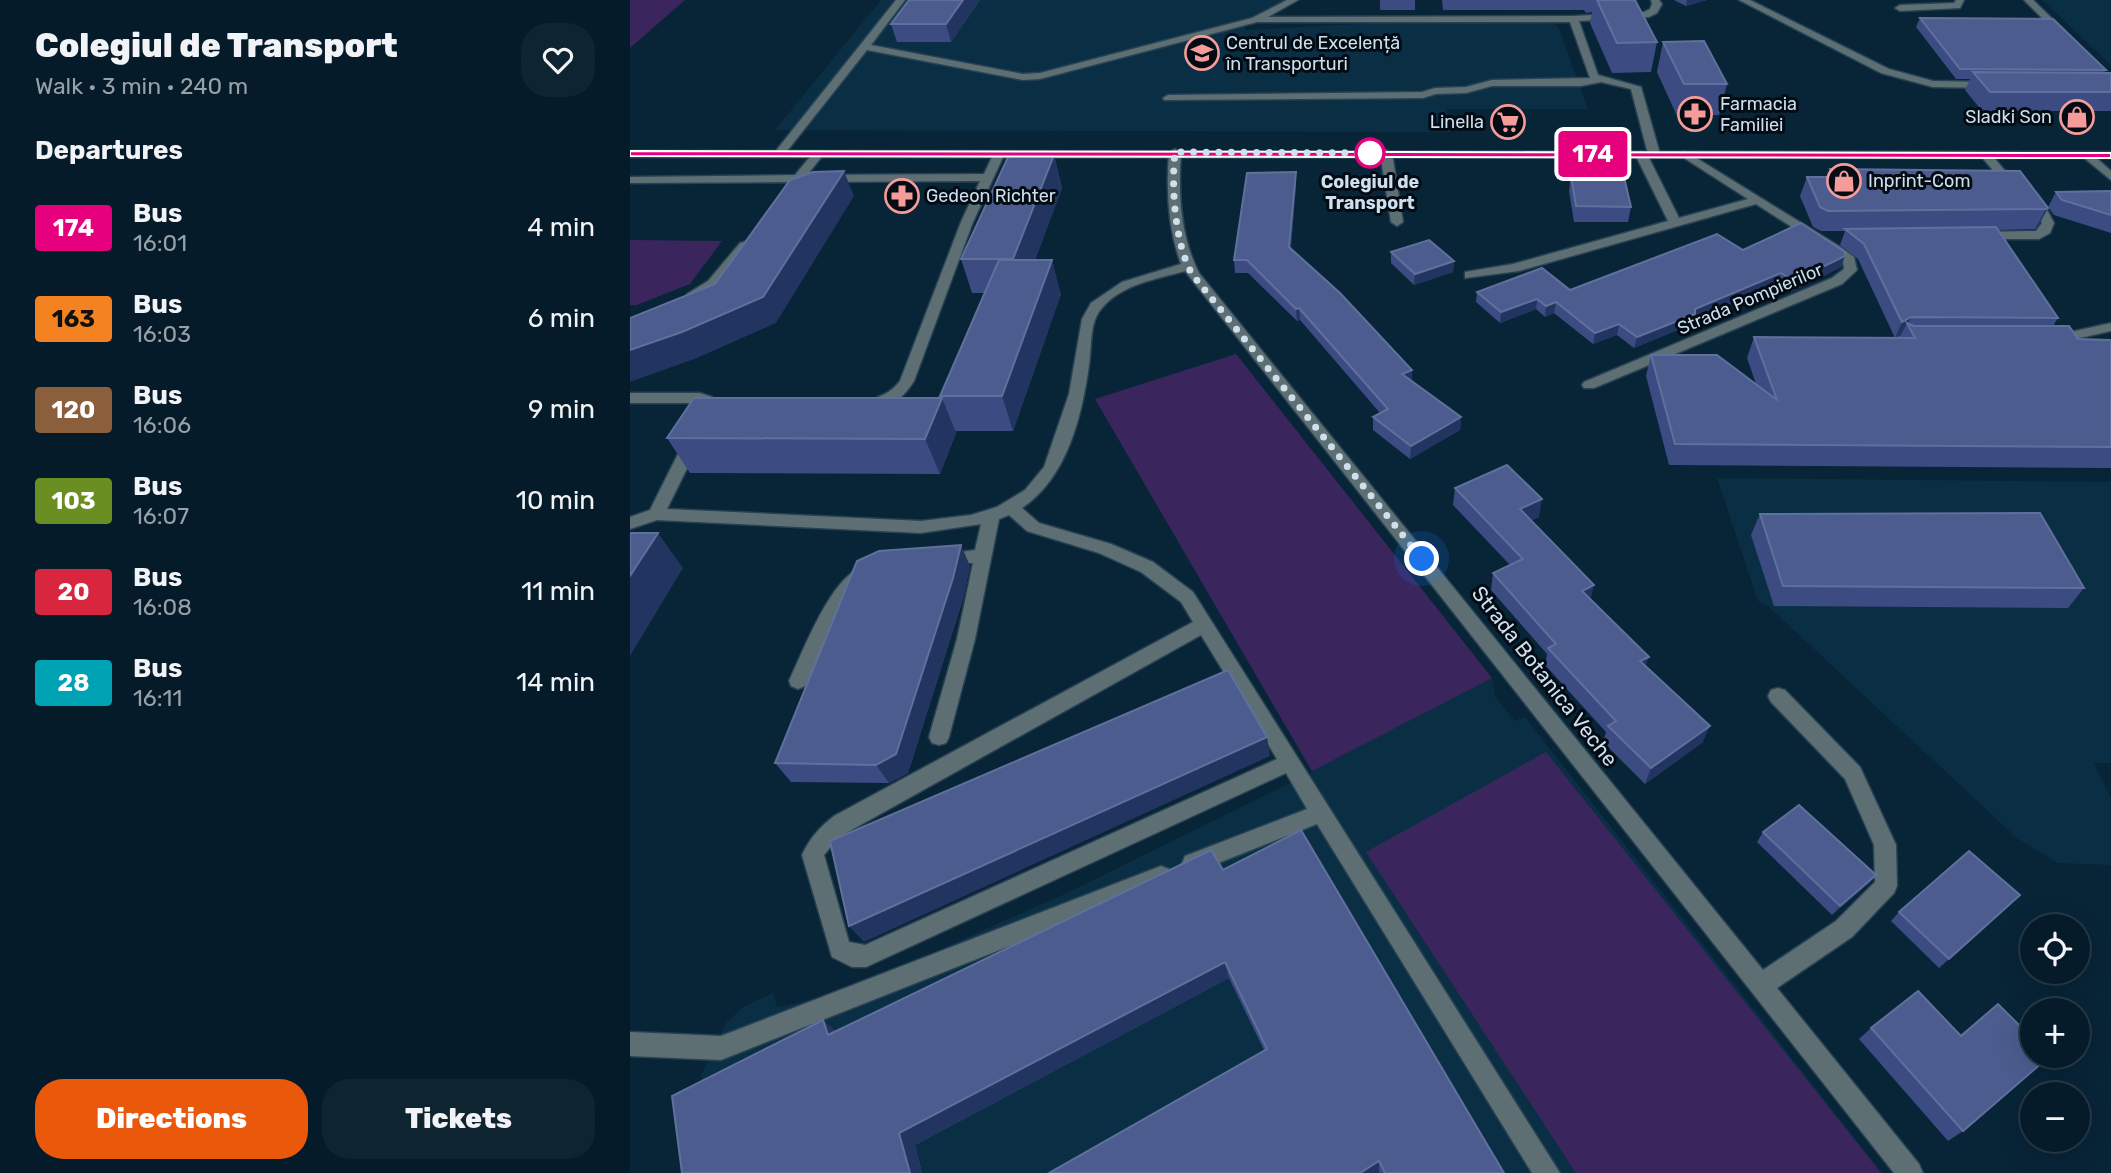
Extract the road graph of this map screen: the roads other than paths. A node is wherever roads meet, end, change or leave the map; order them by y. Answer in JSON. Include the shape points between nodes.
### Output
{"nodes":[{"id":1,"x":901,"y":0,"type":"edge"},
{"id":2,"x":1294,"y":0,"type":"edge"},
{"id":3,"x":1655,"y":0,"type":"edge"},
{"id":4,"x":1743,"y":0,"type":"edge"},
{"id":5,"x":1960,"y":0,"type":"edge"},
{"id":6,"x":2028,"y":0,"type":"edge"},
{"id":7,"x":1900,"y":8,"type":"dead end"},
{"id":8,"x":1574,"y":19,"type":"junction"},
{"id":9,"x":1255,"y":20,"type":"junction"},
{"id":10,"x":2074,"y":45,"type":"edge"},
{"id":11,"x":863,"y":46,"type":"junction"},
{"id":12,"x":1599,"y":79,"type":"junction"},
{"id":13,"x":2001,"y":85,"type":"edge"},
{"id":14,"x":1168,"y":98,"type":"dead end"},
{"id":15,"x":1175,"y":152,"type":"junction"},
{"id":16,"x":1387,"y":153,"type":"junction"},
{"id":17,"x":630,"y":154,"type":"edge"},
{"id":18,"x":779,"y":154,"type":"junction"},
{"id":19,"x":818,"y":154,"type":"junction"},
{"id":20,"x":1648,"y":154,"type":"junction"},
{"id":21,"x":1685,"y":154,"type":"junction"},
{"id":22,"x":998,"y":155,"type":"junction"},
{"id":23,"x":1986,"y":155,"type":"junction"},
{"id":24,"x":2087,"y":155,"type":"junction"},
{"id":25,"x":2111,"y":155,"type":"edge"},
{"id":26,"x":988,"y":177,"type":"junction"},
{"id":27,"x":2111,"y":177,"type":"edge"},
{"id":28,"x":630,"y":180,"type":"edge"},
{"id":29,"x":797,"y":181,"type":"junction"},
{"id":30,"x":783,"y":197,"type":"edge"},
{"id":31,"x":1758,"y":200,"type":"junction"},
{"id":32,"x":1397,"y":222,"type":"dead end"},
{"id":33,"x":1675,"y":223,"type":"junction"},
{"id":34,"x":756,"y":230,"type":"edge"},
{"id":35,"x":1962,"y":237,"type":"edge"},
{"id":36,"x":1818,"y":238,"type":"junction"},
{"id":37,"x":1844,"y":238,"type":"edge"},
{"id":38,"x":1188,"y":266,"type":"junction"},
{"id":39,"x":1470,"y":275,"type":"dead end"},
{"id":40,"x":680,"y":302,"type":"edge"},
{"id":41,"x":2111,"y":327,"type":"edge"},
{"id":42,"x":2038,"y":341,"type":"edge"},
{"id":43,"x":1588,"y":385,"type":"dead end"},
{"id":44,"x":630,"y":398,"type":"edge"},
{"id":45,"x":863,"y":405,"type":"edge"},
{"id":46,"x":1011,"y":507,"type":"junction"},
{"id":47,"x":656,"y":514,"type":"junction"},
{"id":48,"x":991,"y":515,"type":"junction"},
{"id":49,"x":630,"y":523,"type":"edge"},
{"id":50,"x":983,"y":556,"type":"junction"},
{"id":51,"x":932,"y":560,"type":"edge"},
{"id":52,"x":884,"y":566,"type":"edge"},
{"id":53,"x":1204,"y":625,"type":"junction"},
{"id":54,"x":798,"y":681,"type":"dead end"},
{"id":55,"x":1778,"y":696,"type":"dead end"},
{"id":56,"x":939,"y":737,"type":"dead end"},
{"id":57,"x":1290,"y":762,"type":"junction"},
{"id":58,"x":1321,"y":813,"type":"junction"},
{"id":59,"x":1761,"y":985,"type":"junction"},
{"id":60,"x":630,"y":1044,"type":"edge"},
{"id":61,"x":1547,"y":1173,"type":"edge"},
{"id":62,"x":1910,"y":1173,"type":"edge"}],
"edges":[{"from":1,"to":11,"type":"street"},
{"from":2,"to":9,"type":"street"},
{"from":3,"to":8,"type":"street","via":[[1654,11],[1646,15]]},
{"from":4,"to":13,"type":"street","via":[[1885,71],[1933,84]]},
{"from":5,"to":7,"type":"street","via":[[1957,6]]},
{"from":6,"to":10,"type":"street"},
{"from":8,"to":9,"type":"street"},
{"from":8,"to":12,"type":"street","via":[[1592,72]]},
{"from":9,"to":11,"type":"street","via":[[1040,76],[1023,77]]},
{"from":11,"to":18,"type":"street"},
{"from":12,"to":14,"type":"street","via":[[1492,83],[1423,95]]},
{"from":12,"to":20,"type":"street","via":[[1636,87]]},
{"from":15,"to":16,"type":"main road"},
{"from":15,"to":22,"type":"main road"},
{"from":15,"to":38,"type":"street","name":"Strada Botanica Veche","via":[[1173,185]]},
{"from":16,"to":20,"type":"main road"},
{"from":16,"to":32,"type":"street"},
{"from":17,"to":18,"type":"main road"},
{"from":18,"to":19,"type":"main road"},
{"from":19,"to":22,"type":"main road"},
{"from":19,"to":29,"type":"street"},
{"from":20,"to":21,"type":"main road"},
{"from":20,"to":33,"type":"street"},
{"from":21,"to":23,"type":"main road"},
{"from":21,"to":31,"type":"street","name":"Strada Pompierilor"},
{"from":22,"to":26,"type":"street"},
{"from":23,"to":24,"type":"main road"},
{"from":23,"to":35,"type":"street","via":[[2047,217],[2049,225],[2039,235]]},
{"from":24,"to":25,"type":"main road"},
{"from":24,"to":27,"type":"street"},
{"from":26,"to":29,"type":"street"},
{"from":26,"to":45,"type":"street","via":[[907,381],[890,400]]},
{"from":28,"to":29,"type":"street"},
{"from":29,"to":30,"type":"street"},
{"from":31,"to":33,"type":"street"},
{"from":31,"to":36,"type":"street","name":"Strada Pompierilor"},
{"from":33,"to":39,"type":"street","via":[[1514,268]]},
{"from":34,"to":40,"type":"street","via":[[713,284]]},
{"from":36,"to":37,"type":"street"},
{"from":36,"to":43,"type":"street","name":"Strada Pompierilor","via":[[1849,260],[1851,270],[1837,281]]},
{"from":38,"to":46,"type":"street","via":[[1118,289],[1093,310],[1078,390],[1057,455],[1044,481]]},
{"from":38,"to":59,"type":"street","name":"Strada Botanica Veche"},
{"from":41,"to":42,"type":"street"},
{"from":44,"to":47,"type":"street","via":[[701,398],[707,400],[714,416],[695,435]]},
{"from":46,"to":48,"type":"street"},
{"from":46,"to":53,"type":"street","via":[[1033,527],[1105,548],[1147,567],[1187,597]]},
{"from":47,"to":48,"type":"street","via":[[921,527]]},
{"from":47,"to":49,"type":"street"},
{"from":48,"to":50,"type":"street"},
{"from":50,"to":51,"type":"street"},
{"from":50,"to":56,"type":"street"},
{"from":52,"to":54,"type":"street","via":[[865,571],[844,590]]},
{"from":53,"to":57,"type":"street"},
{"from":53,"to":57,"type":"street","via":[[825,835],[813,855],[840,949],[852,956],[866,956]]},
{"from":55,"to":59,"type":"street","via":[[1853,773],[1885,845],[1886,886],[1844,929]]},
{"from":57,"to":58,"type":"street"},
{"from":58,"to":60,"type":"street","via":[[721,1048]]},
{"from":58,"to":61,"type":"street"},
{"from":59,"to":62,"type":"street","name":"Strada Botanica Veche"}]}
